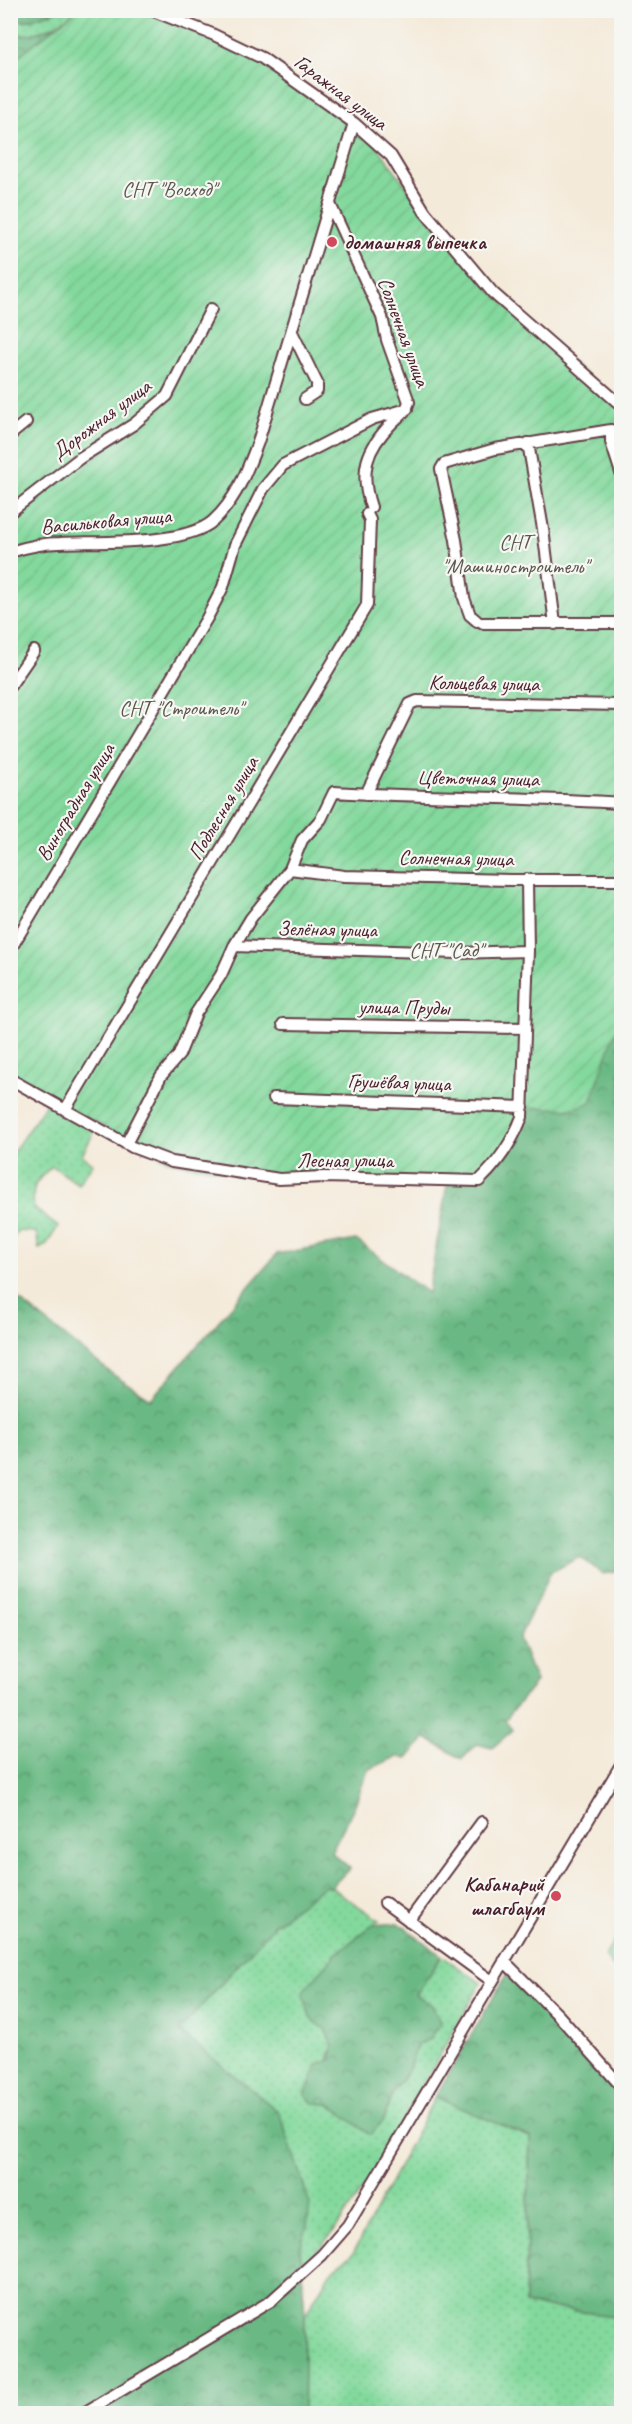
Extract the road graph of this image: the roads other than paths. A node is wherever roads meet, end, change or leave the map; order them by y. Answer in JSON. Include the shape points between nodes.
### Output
{"nodes":[{"id":1,"x":151,"y":10,"type":"edge"},
{"id":2,"x":354,"y":123,"type":"junction"},
{"id":3,"x":330,"y":204,"type":"junction"},
{"id":4,"x":211,"y":309,"type":"dead end"},
{"id":5,"x":292,"y":332,"type":"junction"},
{"id":6,"x":305,"y":399,"type":"dead end"},
{"id":7,"x":621,"y":406,"type":"edge"},
{"id":8,"x":407,"y":409,"type":"junction"},
{"id":9,"x":26,"y":422,"type":"dead end"},
{"id":10,"x":10,"y":435,"type":"edge"},
{"id":11,"x":528,"y":443,"type":"junction"},
{"id":12,"x":621,"y":476,"type":"edge"},
{"id":13,"x":369,"y":511,"type":"joint"},
{"id":14,"x":10,"y":512,"type":"edge"},
{"id":15,"x":235,"y":546,"type":"joint"},
{"id":16,"x":10,"y":552,"type":"edge"},
{"id":17,"x":621,"y":623,"type":"edge"},
{"id":18,"x":555,"y":624,"type":"junction"},
{"id":19,"x":34,"y":651,"type":"dead end"},
{"id":20,"x":10,"y":686,"type":"edge"},
{"id":21,"x":621,"y":705,"type":"edge"},
{"id":22,"x":366,"y":794,"type":"junction"},
{"id":23,"x":621,"y":803,"type":"edge"},
{"id":24,"x":621,"y":828,"type":"edge"},
{"id":25,"x":621,"y":855,"type":"edge"},
{"id":26,"x":290,"y":870,"type":"junction"},
{"id":27,"x":527,"y":879,"type":"junction"},
{"id":28,"x":621,"y":880,"type":"edge"},
{"id":29,"x":234,"y":946,"type":"junction"},
{"id":30,"x":10,"y":950,"type":"edge"},
{"id":31,"x":528,"y":951,"type":"junction"},
{"id":32,"x":283,"y":1024,"type":"dead end"},
{"id":33,"x":525,"y":1028,"type":"junction"},
{"id":34,"x":10,"y":1079,"type":"edge"},
{"id":35,"x":274,"y":1098,"type":"dead end"},
{"id":36,"x":523,"y":1107,"type":"junction"},
{"id":37,"x":65,"y":1110,"type":"junction"},
{"id":38,"x":126,"y":1144,"type":"junction"},
{"id":39,"x":621,"y":1763,"type":"edge"},
{"id":40,"x":482,"y":1822,"type":"dead end"},
{"id":41,"x":385,"y":1903,"type":"dead end"},
{"id":42,"x":409,"y":1921,"type":"junction"},
{"id":43,"x":504,"y":1961,"type":"junction"},
{"id":44,"x":492,"y":1981,"type":"junction"},
{"id":45,"x":621,"y":2087,"type":"edge"},
{"id":46,"x":82,"y":2414,"type":"edge"}],
"edges":[{"from":1,"to":2,"type":"street","name":"Гаражная улица","via":[[262,58]]},
{"from":2,"to":3,"type":"street"},
{"from":2,"to":7,"type":"street","name":"Гаражная улица","via":[[391,156],[425,212],[494,294]]},
{"from":3,"to":5,"type":"street","name":"Васильковая улица"},
{"from":3,"to":8,"type":"street","name":"Солнечная улица","via":[[382,317],[410,402]]},
{"from":4,"to":14,"type":"street","name":"Дорожная улица","via":[[167,396]]},
{"from":5,"to":6,"type":"street","via":[[317,383],[317,391]]},
{"from":5,"to":16,"type":"street","name":"Васильковая улица","via":[[245,477],[211,523],[165,538],[58,543]]},
{"from":8,"to":13,"type":"street","name":"Солнечная улица","via":[[378,440],[368,458],[364,475]]},
{"from":8,"to":15,"type":"street","name":"Солнечная улица","via":[[372,419],[282,465],[263,489]]},
{"from":9,"to":10,"type":"street"},
{"from":11,"to":12,"type":"street","via":[[611,430]]},
{"from":11,"to":18,"type":"street"},
{"from":11,"to":18,"type":"street","via":[[444,464],[441,469],[470,615],[480,622]]},
{"from":13,"to":37,"type":"street","name":"Подлесная улица","via":[[367,605]]},
{"from":15,"to":30,"type":"street","name":"Виноградная улица","via":[[223,587],[207,618]]},
{"from":17,"to":18,"type":"street"},
{"from":19,"to":20,"type":"street"},
{"from":21,"to":22,"type":"street","name":"Кольцевая улица","via":[[417,701],[410,704]]},
{"from":22,"to":23,"type":"street","name":"Цветочная улица"},
{"from":22,"to":26,"type":"street","name":"Цветочная улица","via":[[334,792],[321,819],[302,840]]},
{"from":24,"to":25,"type":"street"},
{"from":26,"to":27,"type":"street","name":"Солнечная улица","via":[[344,876]]},
{"from":26,"to":29,"type":"street"},
{"from":27,"to":28,"type":"street","name":"Солнечная улица"},
{"from":27,"to":31,"type":"street"},
{"from":29,"to":31,"type":"street","name":"Зелёная улица","via":[[457,953]]},
{"from":29,"to":38,"type":"street","via":[[221,975],[196,1012],[179,1055],[161,1076]]},
{"from":31,"to":33,"type":"street"},
{"from":32,"to":33,"type":"street","name":"улица Пруды"},
{"from":33,"to":36,"type":"street"},
{"from":34,"to":37,"type":"street"},
{"from":35,"to":36,"type":"street","name":"Грушёвая улица"},
{"from":36,"to":38,"type":"street","name":"Лесная улица","via":[[514,1138],[498,1163],[479,1182],[279,1179],[172,1162]]},
{"from":37,"to":38,"type":"street"},
{"from":39,"to":43,"type":"street"},
{"from":40,"to":42,"type":"street"},
{"from":41,"to":42,"type":"street"},
{"from":42,"to":44,"type":"street"},
{"from":43,"to":44,"type":"street"},
{"from":43,"to":45,"type":"street"},
{"from":44,"to":46,"type":"street","via":[[348,2225],[322,2255],[271,2301]]}]}
